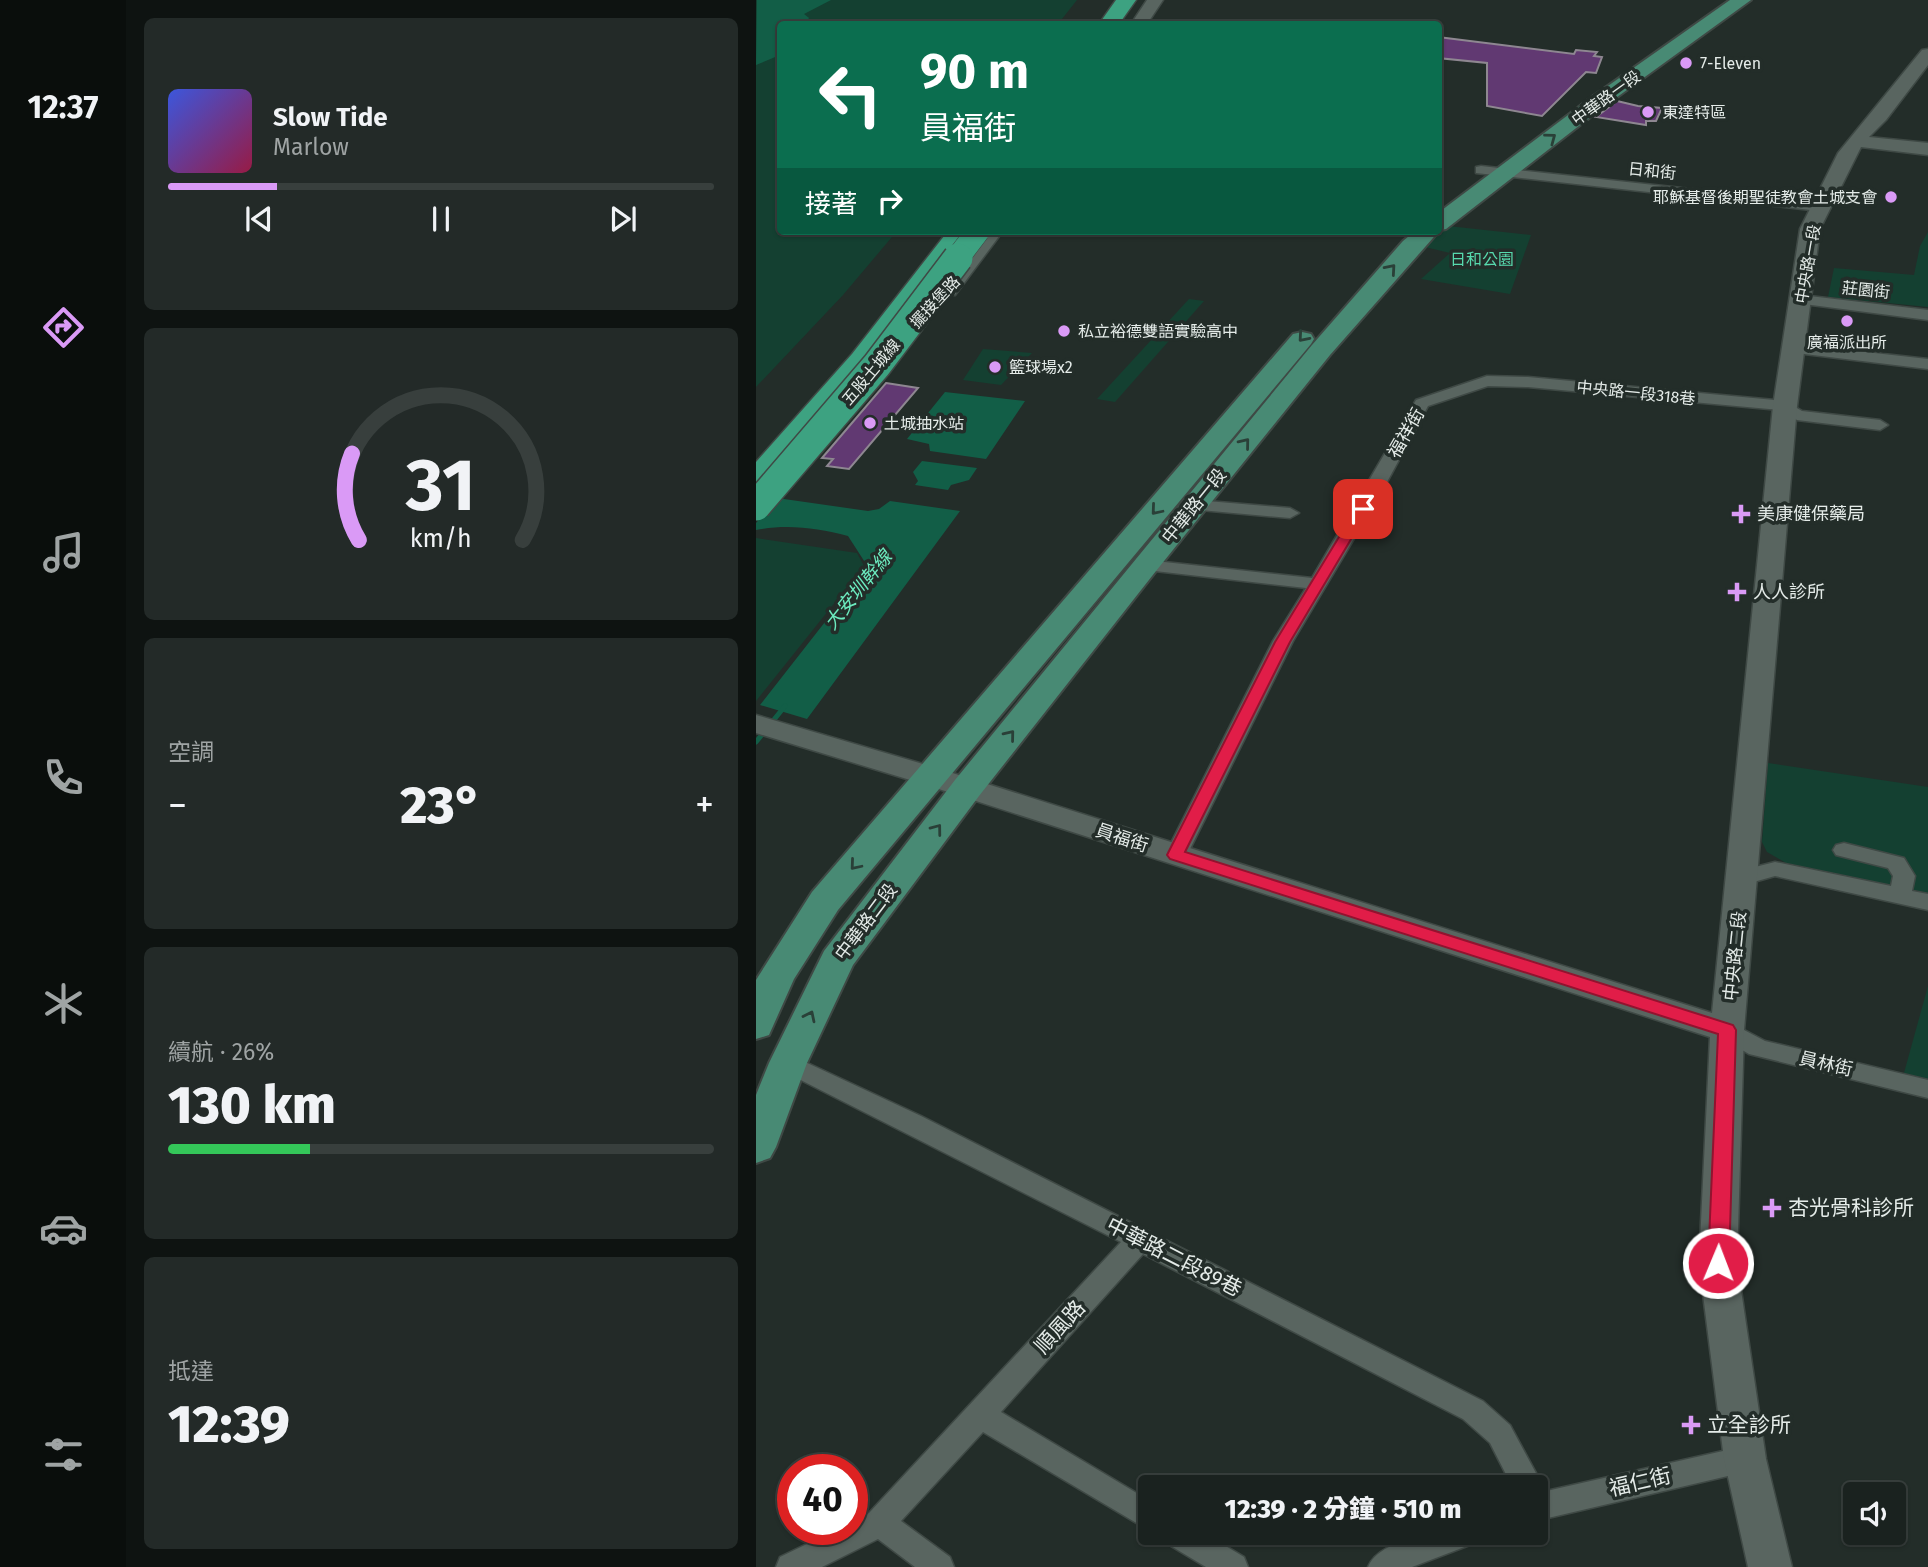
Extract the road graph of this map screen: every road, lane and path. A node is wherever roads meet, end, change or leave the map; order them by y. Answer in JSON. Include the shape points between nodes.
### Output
{"nodes":[{"id":1,"x":1126,"y":0,"type":"edge"},
{"id":2,"x":1134,"y":0,"type":"edge"},
{"id":3,"x":1140,"y":0,"type":"edge"},
{"id":4,"x":1155,"y":0,"type":"edge"},
{"id":5,"x":1720,"y":0,"type":"edge"},
{"id":6,"x":1742,"y":0,"type":"edge"},
{"id":7,"x":1111,"y":21,"type":"edge"},
{"id":8,"x":1118,"y":21,"type":"edge"},
{"id":9,"x":1125,"y":21,"type":"edge"},
{"id":10,"x":1141,"y":21,"type":"edge"},
{"id":11,"x":1928,"y":54,"type":"edge"},
{"id":12,"x":1858,"y":141,"type":"junction"},
{"id":13,"x":1928,"y":149,"type":"edge"},
{"id":14,"x":1481,"y":170,"type":"junction"},
{"id":15,"x":1504,"y":173,"type":"junction"},
{"id":16,"x":1442,"y":197,"type":"edge"},
{"id":17,"x":1820,"y":207,"type":"junction"},
{"id":18,"x":1442,"y":220,"type":"edge"},
{"id":19,"x":958,"y":235,"type":"edge"},
{"id":20,"x":967,"y":235,"type":"edge"},
{"id":21,"x":975,"y":235,"type":"edge"},
{"id":22,"x":990,"y":235,"type":"edge"},
{"id":23,"x":1393,"y":235,"type":"edge"},
{"id":24,"x":1424,"y":235,"type":"edge"},
{"id":25,"x":1801,"y":300,"type":"junction"},
{"id":26,"x":1928,"y":314,"type":"edge"},
{"id":27,"x":1794,"y":349,"type":"junction"},
{"id":28,"x":1928,"y":364,"type":"edge"},
{"id":29,"x":869,"y":365,"type":"junction"},
{"id":30,"x":1487,"y":381,"type":"joint"},
{"id":31,"x":1785,"y":407,"type":"junction"},
{"id":32,"x":1880,"y":425,"type":"dead end"},
{"id":33,"x":756,"y":480,"type":"edge"},
{"id":34,"x":756,"y":494,"type":"edge"},
{"id":35,"x":1195,"y":505,"type":"junction"},
{"id":36,"x":756,"y":506,"type":"edge"},
{"id":37,"x":1777,"y":509,"type":"joint"},
{"id":38,"x":1290,"y":513,"type":"dead end"},
{"id":39,"x":1146,"y":565,"type":"junction"},
{"id":40,"x":1318,"y":584,"type":"junction"},
{"id":41,"x":756,"y":724,"type":"edge"},
{"id":42,"x":930,"y":776,"type":"junction"},
{"id":43,"x":967,"y":788,"type":"junction"},
{"id":44,"x":1844,"y":850,"type":"dead end"},
{"id":45,"x":1176,"y":855,"type":"junction"},
{"id":46,"x":1743,"y":877,"type":"junction"},
{"id":47,"x":1900,"y":896,"type":"junction"},
{"id":48,"x":1928,"y":902,"type":"edge"},
{"id":49,"x":756,"y":1025,"type":"edge"},
{"id":50,"x":1727,"y":1030,"type":"junction"},
{"id":51,"x":788,"y":1063,"type":"junction"},
{"id":52,"x":1928,"y":1089,"type":"edge"},
{"id":53,"x":756,"y":1147,"type":"edge"},
{"id":54,"x":1139,"y":1240,"type":"junction"},
{"id":55,"x":980,"y":1415,"type":"junction"},
{"id":56,"x":1745,"y":1459,"type":"junction"},
{"id":57,"x":1521,"y":1475,"type":"edge"},
{"id":58,"x":1548,"y":1497,"type":"edge"},
{"id":59,"x":1138,"y":1510,"type":"edge"},
{"id":60,"x":880,"y":1523,"type":"junction"},
{"id":61,"x":1197,"y":1545,"type":"edge"},
{"id":62,"x":1432,"y":1545,"type":"edge"},
{"id":63,"x":791,"y":1567,"type":"edge"},
{"id":64,"x":939,"y":1567,"type":"edge"},
{"id":65,"x":1233,"y":1567,"type":"edge"},
{"id":66,"x":1383,"y":1567,"type":"edge"},
{"id":67,"x":1770,"y":1567,"type":"edge"}],
"edges":[{"from":1,"to":7,"type":"highway"},
{"from":2,"to":8,"type":"street"},
{"from":3,"to":9,"type":"highway"},
{"from":4,"to":10,"type":"street"},
{"from":5,"to":14,"type":"main road","name":"中華路一段"},
{"from":15,"to":6,"type":"main road","name":"中華路一段","one_way":true},
{"from":11,"to":12,"type":"street","name":"中央路一段"},
{"from":12,"to":13,"type":"street"},
{"from":12,"to":17,"type":"street","name":"中央路一段","via":[[1847,153]]},
{"from":14,"to":15,"type":"street","name":"日和街"},
{"from":14,"to":16,"type":"main road","name":"中華路一段"},
{"from":15,"to":17,"type":"street","name":"日和街"},
{"from":15,"to":18,"type":"main road","name":"中華路一段"},
{"from":17,"to":25,"type":"street","name":"中央路一段","via":[[1810,229]]},
{"from":19,"to":33,"type":"highway","name":"五股土城線","via":[[862,360]]},
{"from":20,"to":29,"type":"street","name":"擺接堡路"},
{"from":21,"to":36,"type":"highway","name":"五股土城線","bridge":true,"via":[[877,365]]},
{"from":22,"to":29,"type":"street","name":"擺接堡路","via":[[949,290]]},
{"from":23,"to":42,"type":"main road","name":"中華路一段","one_way":true},
{"from":35,"to":24,"type":"main road","name":"中華路一段","one_way":true,"via":[[1321,350]]},
{"from":25,"to":26,"type":"street","name":"莊園街"},
{"from":25,"to":27,"type":"street","name":"中央路一段"},
{"from":27,"to":28,"type":"street"},
{"from":27,"to":31,"type":"street","name":"中央路一段"},
{"from":29,"to":34,"type":"street","name":"擺接堡路"},
{"from":30,"to":31,"type":"street","name":"中央路一段318巷"},
{"from":30,"to":40,"type":"street","name":"福祥街","via":[[1422,403]]},
{"from":31,"to":32,"type":"street","name":"中央路一段318巷","via":[[1797,415]]},
{"from":31,"to":37,"type":"street","name":"中央路一段"},
{"from":35,"to":38,"type":"street"},
{"from":35,"to":39,"type":"main road","name":"中華路一段"},
{"from":37,"to":46,"type":"street","name":"中央路二段"},
{"from":39,"to":40,"type":"street"},
{"from":43,"to":39,"type":"main road","name":"中華路一段","one_way":true},
{"from":40,"to":45,"type":"street","name":"福祥街","via":[[1283,642]]},
{"from":41,"to":42,"type":"street","name":"員福街"},
{"from":42,"to":43,"type":"street","name":"員福街"},
{"from":42,"to":49,"type":"main road","one_way":true,"via":[[825,901],[776,977]]},
{"from":43,"to":45,"type":"street","name":"員福街"},
{"from":51,"to":43,"type":"main road","name":"中華路二段","one_way":true,"via":[[837,960]]},
{"from":44,"to":47,"type":"street","via":[[1896,863],[1904,876]]},
{"from":45,"to":50,"type":"street","name":"員福街"},
{"from":46,"to":47,"type":"street","via":[[1775,869]]},
{"from":46,"to":50,"type":"street","name":"中央路二段"},
{"from":47,"to":48,"type":"street"},
{"from":50,"to":52,"type":"street","name":"員林街","via":[[1758,1048]]},
{"from":50,"to":56,"type":"street","name":"中央路二段","via":[[1718,1263]]},
{"from":51,"to":53,"type":"main road","name":"中華路二段"},
{"from":51,"to":54,"type":"street","name":"中華路二段89巷"},
{"from":54,"to":55,"type":"street","name":"順風路"},
{"from":54,"to":57,"type":"street","name":"中華路二段89巷","via":[[1473,1410],[1500,1434]]},
{"from":55,"to":59,"type":"street"},
{"from":55,"to":60,"type":"street","name":"順風路"},
{"from":56,"to":58,"type":"street","name":"福仁街"},
{"from":56,"to":67,"type":"street","name":"中央路二段"},
{"from":60,"to":63,"type":"street","name":"順風路"},
{"from":60,"to":64,"type":"street"},
{"from":61,"to":65,"type":"street"},
{"from":62,"to":66,"type":"street"}]}
